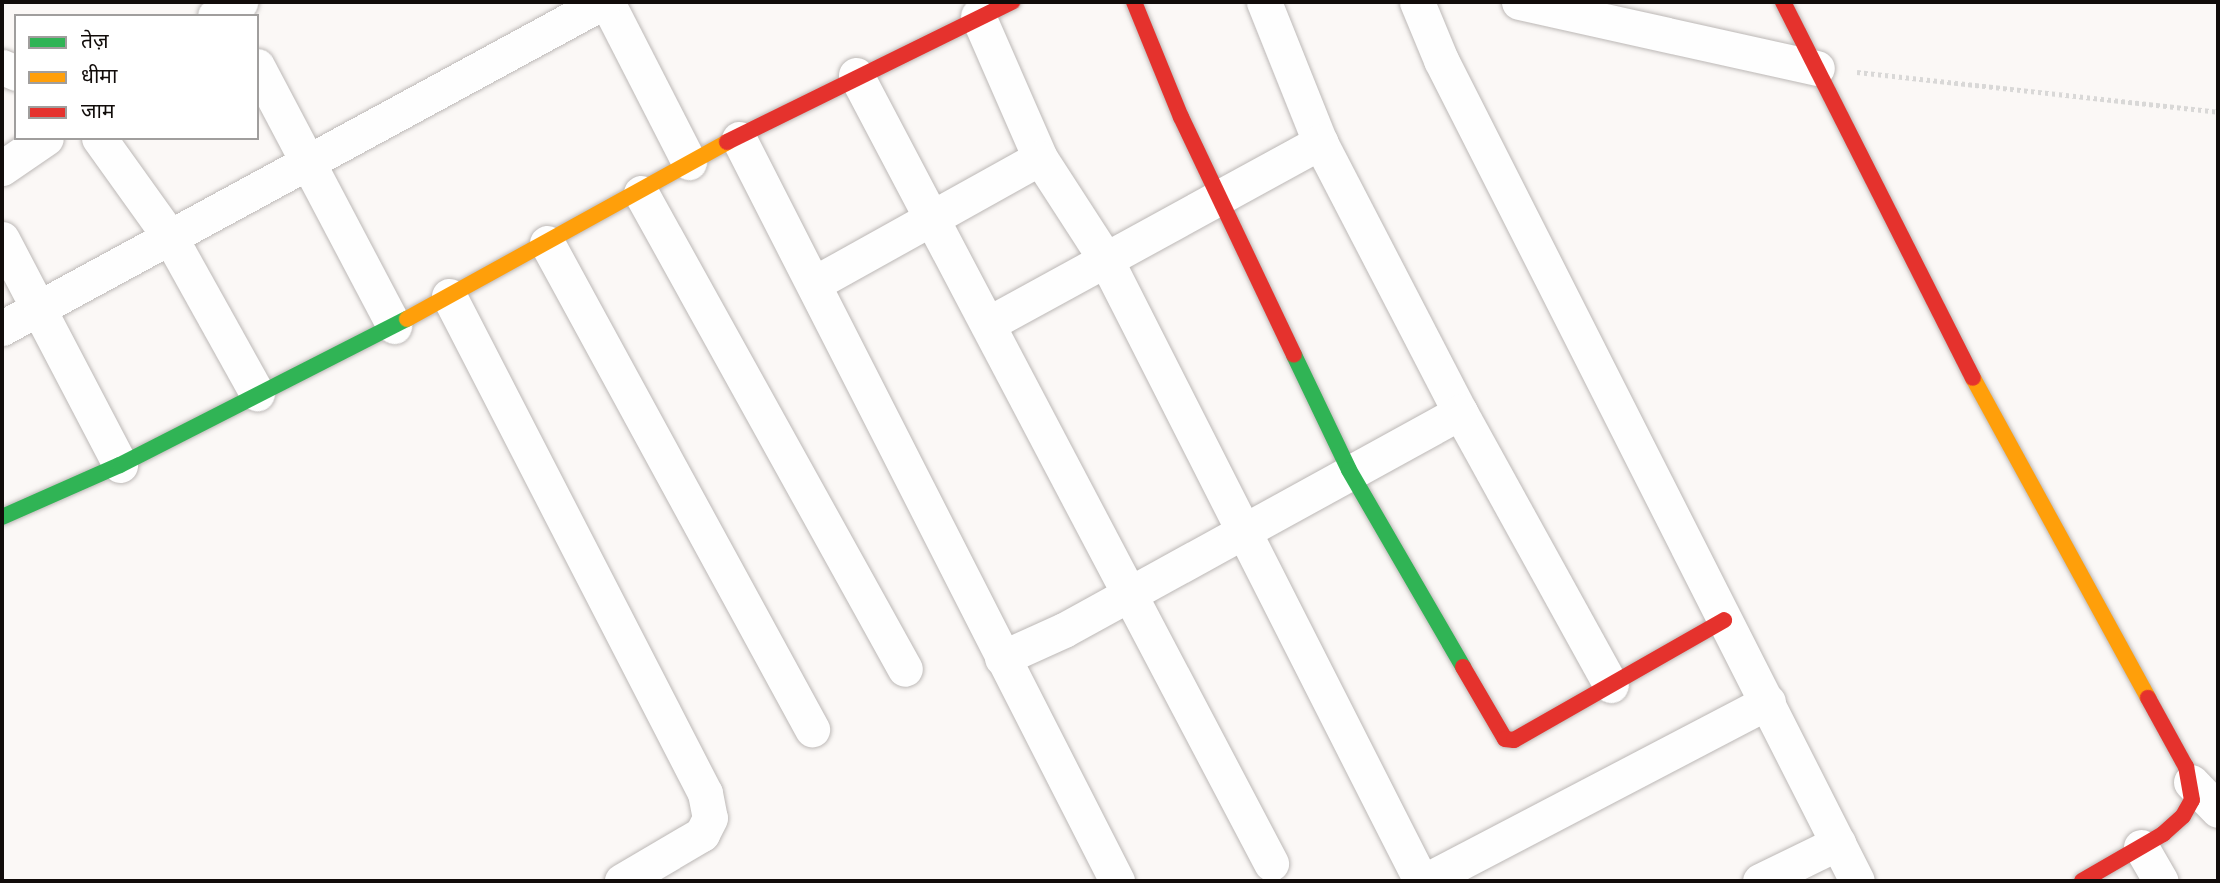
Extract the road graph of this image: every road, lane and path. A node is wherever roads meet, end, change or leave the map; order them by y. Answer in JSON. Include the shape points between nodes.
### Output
{"nodes":[{"id":1,"x":605,"y":2,"type":"edge"},
{"id":2,"x":1012,"y":2,"type":"edge"},
{"id":3,"x":1134,"y":2,"type":"edge"},
{"id":4,"x":1264,"y":2,"type":"edge"},
{"id":5,"x":1417,"y":2,"type":"edge"},
{"id":6,"x":1519,"y":2,"type":"edge"},
{"id":7,"x":1783,"y":2,"type":"edge"},
{"id":8,"x":978,"y":16,"type":"junction"},
{"id":9,"x":1817,"y":68,"type":"junction"},
{"id":10,"x":259,"y":70,"type":"edge"},
{"id":11,"x":856,"y":75,"type":"junction"},
{"id":12,"x":2218,"y":112,"type":"edge"},
{"id":13,"x":739,"y":139,"type":"junction"},
{"id":14,"x":43,"y":140,"type":"edge"},
{"id":15,"x":100,"y":140,"type":"edge"},
{"id":16,"x":1320,"y":142,"type":"junction"},
{"id":17,"x":1041,"y":158,"type":"junction"},
{"id":18,"x":308,"y":162,"type":"junction"},
{"id":19,"x":689,"y":162,"type":"junction"},
{"id":20,"x":2,"y":168,"type":"edge"},
{"id":21,"x":641,"y":193,"type":"junction"},
{"id":22,"x":1222,"y":198,"type":"junction"},
{"id":23,"x":932,"y":218,"type":"junction"},
{"id":24,"x":170,"y":237,"type":"junction"},
{"id":25,"x":2,"y":239,"type":"edge"},
{"id":26,"x":547,"y":243,"type":"junction"},
{"id":27,"x":1106,"y":260,"type":"junction"},
{"id":28,"x":815,"y":283,"type":"junction"},
{"id":29,"x":449,"y":296,"type":"junction"},
{"id":30,"x":39,"y":308,"type":"junction"},
{"id":31,"x":988,"y":324,"type":"junction"},
{"id":32,"x":394,"y":326,"type":"junction"},
{"id":33,"x":2,"y":328,"type":"edge"},
{"id":34,"x":257,"y":393,"type":"junction"},
{"id":35,"x":1460,"y":412,"type":"junction"},
{"id":36,"x":120,"y":464,"type":"junction"},
{"id":37,"x":1349,"y":470,"type":"junction"},
{"id":38,"x":2,"y":517,"type":"edge"},
{"id":39,"x":1241,"y":533,"type":"junction"},
{"id":40,"x":1130,"y":592,"type":"junction"},
{"id":41,"x":1724,"y":620,"type":"junction"},
{"id":42,"x":1002,"y":658,"type":"junction"},
{"id":43,"x":905,"y":669,"type":"dead end"},
{"id":44,"x":1612,"y":685,"type":"junction"},
{"id":45,"x":1768,"y":702,"type":"junction"},
{"id":46,"x":812,"y":729,"type":"dead end"},
{"id":47,"x":2191,"y":782,"type":"junction"},
{"id":48,"x":2218,"y":810,"type":"edge"},
{"id":49,"x":1838,"y":843,"type":"junction"},
{"id":50,"x":2141,"y":847,"type":"junction"},
{"id":51,"x":1271,"y":863,"type":"dead end"},
{"id":52,"x":622,"y":881,"type":"edge"},
{"id":53,"x":1117,"y":881,"type":"edge"},
{"id":54,"x":1423,"y":881,"type":"edge"},
{"id":55,"x":1760,"y":881,"type":"edge"},
{"id":56,"x":1857,"y":881,"type":"edge"},
{"id":57,"x":2081,"y":881,"type":"edge"},
{"id":58,"x":2161,"y":881,"type":"edge"}],
"edges":[{"from":1,"to":18,"type":"street"},
{"from":1,"to":19,"type":"street"},
{"from":2,"to":8,"type":"street"},
{"from":3,"to":22,"type":"street","via":[[1181,117]]},
{"from":4,"to":16,"type":"street"},
{"from":5,"to":41,"type":"street","via":[[1441,60]]},
{"from":6,"to":9,"type":"street"},
{"from":7,"to":9,"type":"street"},
{"from":8,"to":11,"type":"street"},
{"from":8,"to":17,"type":"street"},
{"from":9,"to":12,"type":"path"},
{"from":9,"to":47,"type":"street","via":[[1962,358]]},
{"from":10,"to":18,"type":"street"},
{"from":11,"to":13,"type":"street"},
{"from":11,"to":23,"type":"street"},
{"from":13,"to":19,"type":"street"},
{"from":13,"to":28,"type":"street"},
{"from":14,"to":20,"type":"street"},
{"from":15,"to":24,"type":"street"},
{"from":16,"to":22,"type":"street"},
{"from":16,"to":35,"type":"street"},
{"from":17,"to":23,"type":"street"},
{"from":17,"to":27,"type":"street"},
{"from":18,"to":24,"type":"street"},
{"from":18,"to":32,"type":"street"},
{"from":19,"to":21,"type":"street"},
{"from":21,"to":26,"type":"street"},
{"from":21,"to":43,"type":"street"},
{"from":22,"to":27,"type":"street"},
{"from":22,"to":37,"type":"street"},
{"from":23,"to":28,"type":"street"},
{"from":23,"to":31,"type":"street"},
{"from":24,"to":30,"type":"street"},
{"from":24,"to":34,"type":"street"},
{"from":25,"to":30,"type":"street"},
{"from":26,"to":29,"type":"street"},
{"from":26,"to":46,"type":"street"},
{"from":27,"to":31,"type":"street"},
{"from":27,"to":39,"type":"street"},
{"from":28,"to":42,"type":"street"},
{"from":29,"to":32,"type":"street"},
{"from":29,"to":52,"type":"street","via":[[705,793],[710,818],[702,834]]},
{"from":30,"to":33,"type":"street"},
{"from":30,"to":36,"type":"street"},
{"from":31,"to":40,"type":"street"},
{"from":32,"to":34,"type":"street"},
{"from":34,"to":36,"type":"street"},
{"from":35,"to":37,"type":"street"},
{"from":35,"to":44,"type":"street"},
{"from":36,"to":38,"type":"street"},
{"from":37,"to":39,"type":"street"},
{"from":37,"to":44,"type":"street","via":[[1505,739],[1514,740]]},
{"from":39,"to":40,"type":"street"},
{"from":39,"to":54,"type":"street"},
{"from":40,"to":42,"type":"street"},
{"from":40,"to":51,"type":"street"},
{"from":41,"to":44,"type":"street"},
{"from":41,"to":45,"type":"street"},
{"from":42,"to":53,"type":"street"},
{"from":45,"to":49,"type":"street"},
{"from":45,"to":54,"type":"street"},
{"from":47,"to":48,"type":"street"},
{"from":47,"to":50,"type":"street","via":[[2192,800],[2183,817]]},
{"from":49,"to":55,"type":"street"},
{"from":49,"to":56,"type":"street"},
{"from":50,"to":57,"type":"street"},
{"from":50,"to":58,"type":"street"}]}
